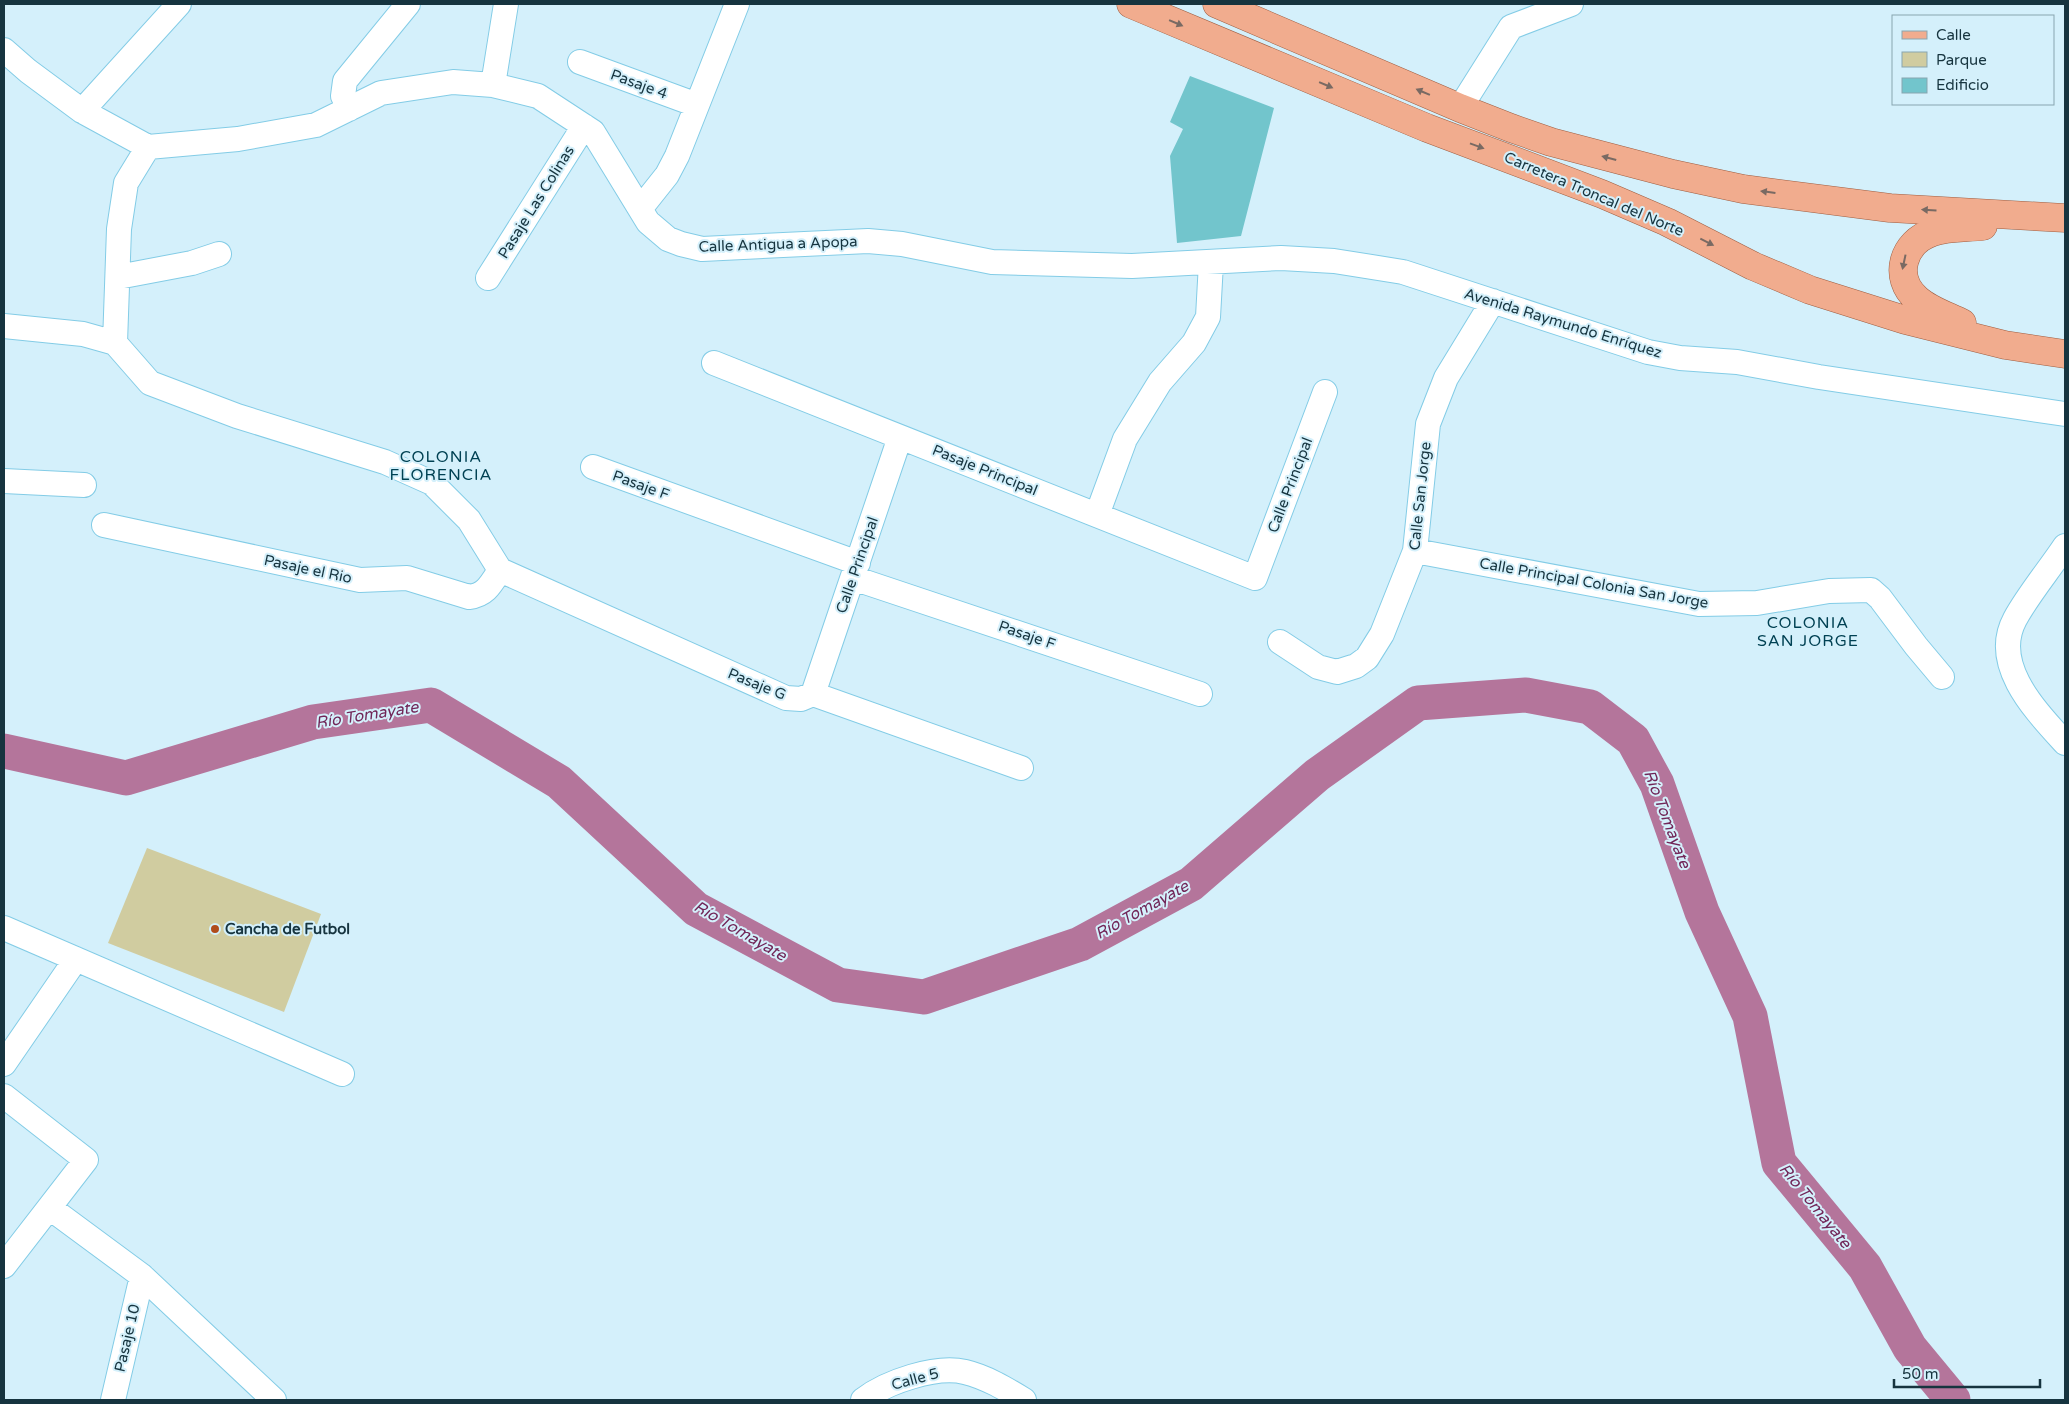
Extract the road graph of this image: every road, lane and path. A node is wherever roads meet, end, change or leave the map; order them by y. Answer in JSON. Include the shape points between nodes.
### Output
{"nodes":[{"id":1,"x":179,"y":4,"type":"edge"},
{"id":2,"x":408,"y":4,"type":"edge"},
{"id":3,"x":506,"y":4,"type":"edge"},
{"id":4,"x":738,"y":4,"type":"edge"},
{"id":5,"x":1131,"y":4,"type":"edge"},
{"id":6,"x":1216,"y":4,"type":"edge"},
{"id":7,"x":1571,"y":4,"type":"edge"},
{"id":8,"x":4,"y":50,"type":"edge"},
{"id":9,"x":580,"y":62,"type":"dead end"},
{"id":10,"x":492,"y":85,"type":"junction"},
{"id":11,"x":697,"y":105,"type":"junction"},
{"id":12,"x":1460,"y":108,"type":"junction"},
{"id":13,"x":349,"y":109,"type":"junction"},
{"id":14,"x":82,"y":111,"type":"junction"},
{"id":15,"x":584,"y":126,"type":"junction"},
{"id":16,"x":148,"y":147,"type":"junction"},
{"id":17,"x":640,"y":209,"type":"junction"},
{"id":18,"x":2062,"y":218,"type":"edge"},
{"id":19,"x":219,"y":254,"type":"dead end"},
{"id":20,"x":1211,"y":263,"type":"junction"},
{"id":21,"x":118,"y":277,"type":"junction"},
{"id":22,"x":488,"y":278,"type":"dead end"},
{"id":23,"x":1493,"y":301,"type":"junction"},
{"id":24,"x":4,"y":326,"type":"edge"},
{"id":25,"x":115,"y":343,"type":"junction"},
{"id":26,"x":2004,"y":345,"type":"junction"},
{"id":27,"x":2065,"y":354,"type":"edge"},
{"id":28,"x":714,"y":363,"type":"dead end"},
{"id":29,"x":1325,"y":392,"type":"dead end"},
{"id":30,"x":2065,"y":414,"type":"edge"},
{"id":31,"x":900,"y":437,"type":"junction"},
{"id":32,"x":593,"y":468,"type":"dead end"},
{"id":33,"x":4,"y":481,"type":"edge"},
{"id":34,"x":84,"y":485,"type":"dead end"},
{"id":35,"x":1097,"y":515,"type":"junction"},
{"id":36,"x":104,"y":525,"type":"dead end"},
{"id":37,"x":2065,"y":546,"type":"edge"},
{"id":38,"x":1415,"y":551,"type":"junction"},
{"id":39,"x":500,"y":570,"type":"junction"},
{"id":40,"x":856,"y":570,"type":"junction"},
{"id":41,"x":1255,"y":578,"type":"joint"},
{"id":42,"x":1280,"y":642,"type":"dead end"},
{"id":43,"x":1942,"y":677,"type":"dead end"},
{"id":44,"x":813,"y":694,"type":"junction"},
{"id":45,"x":1200,"y":694,"type":"dead end"},
{"id":46,"x":2065,"y":743,"type":"edge"},
{"id":47,"x":1021,"y":768,"type":"dead end"},
{"id":48,"x":4,"y":928,"type":"edge"},
{"id":49,"x":76,"y":959,"type":"junction"},
{"id":50,"x":4,"y":1064,"type":"edge"},
{"id":51,"x":342,"y":1074,"type":"dead end"},
{"id":52,"x":4,"y":1096,"type":"edge"},
{"id":53,"x":50,"y":1208,"type":"junction"},
{"id":54,"x":4,"y":1266,"type":"edge"},
{"id":55,"x":142,"y":1276,"type":"junction"},
{"id":56,"x":866,"y":1399,"type":"edge"},
{"id":57,"x":113,"y":1400,"type":"edge"},
{"id":58,"x":274,"y":1400,"type":"edge"},
{"id":59,"x":1024,"y":1400,"type":"edge"}],
"edges":[{"from":1,"to":14,"type":"street"},
{"from":2,"to":13,"type":"street","via":[[345,80],[343,96]]},
{"from":3,"to":10,"type":"street"},
{"from":4,"to":11,"type":"street"},
{"from":5,"to":26,"type":"main road","name":"Carretera Troncal del Norte","one_way":true,"via":[[1427,128],[1602,194],[1810,290],[1905,320]]},
{"from":12,"to":6,"type":"main road","name":"Carretera Troncal del Norte","one_way":true},
{"from":7,"to":12,"type":"street","via":[[1511,27]]},
{"from":8,"to":14,"type":"street"},
{"from":9,"to":11,"type":"street","name":"Pasaje 4"},
{"from":10,"to":13,"type":"street","name":"Calle Antigua a Apopa","via":[[453,82],[381,93]]},
{"from":10,"to":15,"type":"street","name":"Calle Antigua a Apopa","via":[[538,96]]},
{"from":11,"to":17,"type":"street","via":[[667,175]]},
{"from":18,"to":12,"type":"main road","name":"Carretera Troncal del Norte","one_way":true,"via":[[1890,208],[1743,189],[1551,142]]},
{"from":13,"to":16,"type":"street","name":"Calle Antigua a Apopa","via":[[316,125],[238,140]]},
{"from":14,"to":16,"type":"street"},
{"from":15,"to":17,"type":"street","name":"Calle Antigua a Apopa","via":[[593,132]]},
{"from":15,"to":22,"type":"street","name":"Pasaje Las Colinas"},
{"from":16,"to":21,"type":"street","via":[[126,183]]},
{"from":17,"to":20,"type":"street","name":"Calle Antigua a Apopa","via":[[648,222],[668,240],[702,249],[868,240],[992,262],[1132,266]]},
{"from":18,"to":26,"type":"main road","one_way":true,"via":[[1934,232],[1921,238],[1906,254],[1902,274],[1919,301]]},
{"from":19,"to":21,"type":"street","via":[[192,263]]},
{"from":20,"to":23,"type":"street","name":"Avenida Raymundo Enríquez","via":[[1281,258],[1334,260],[1403,272]]},
{"from":20,"to":35,"type":"street","via":[[1208,317],[1194,343],[1160,382],[1125,439]]},
{"from":21,"to":25,"type":"street"},
{"from":23,"to":30,"type":"street","name":"Avenida Raymundo Enríquez","via":[[1648,352],[1737,362]]},
{"from":23,"to":38,"type":"street","name":"Calle San Jorge","via":[[1446,378],[1428,424]]},
{"from":24,"to":25,"type":"street","via":[[83,334]]},
{"from":25,"to":39,"type":"street","via":[[150,384],[237,416],[385,462],[432,483],[469,520]]},
{"from":26,"to":27,"type":"main road","name":"Carretera Troncal del Norte"},
{"from":28,"to":31,"type":"street","name":"Pasaje Principal"},
{"from":29,"to":41,"type":"street","name":"Calle Principal"},
{"from":31,"to":35,"type":"street","name":"Pasaje Principal"},
{"from":31,"to":40,"type":"street","name":"Calle Principal"},
{"from":32,"to":40,"type":"street","name":"Pasaje F"},
{"from":33,"to":34,"type":"street"},
{"from":35,"to":41,"type":"street","name":"Pasaje Principal"},
{"from":36,"to":39,"type":"street","name":"Pasaje el Rio","via":[[360,580],[407,578],[469,597],[479,596],[487,590]]},
{"from":37,"to":46,"type":"street","via":[[2014,620],[2009,637],[2009,656],[2017,681],[2036,712]]},
{"from":38,"to":42,"type":"street","name":"Calle San Jorge","via":[[1382,634],[1367,658],[1356,666],[1337,672],[1318,667]]},
{"from":38,"to":43,"type":"street","name":"Calle Principal Colonia San Jorge","via":[[1698,604],[1757,603],[1829,591],[1871,590]]},
{"from":39,"to":44,"type":"street","name":"Pasaje G","via":[[786,698],[801,699]]},
{"from":40,"to":44,"type":"street","name":"Calle Principal"},
{"from":40,"to":45,"type":"street","name":"Pasaje F"},
{"from":44,"to":47,"type":"street","name":"Pasaje G"},
{"from":48,"to":49,"type":"street"},
{"from":49,"to":50,"type":"street"},
{"from":49,"to":51,"type":"street"},
{"from":52,"to":53,"type":"street","via":[[86,1160]]},
{"from":53,"to":54,"type":"street"},
{"from":53,"to":55,"type":"street"},
{"from":55,"to":57,"type":"street","name":"Pasaje 10"},
{"from":55,"to":58,"type":"street"},
{"from":56,"to":59,"type":"street","name":"Calle 5","via":[[905,1379],[949,1370],[979,1376]]}]}
